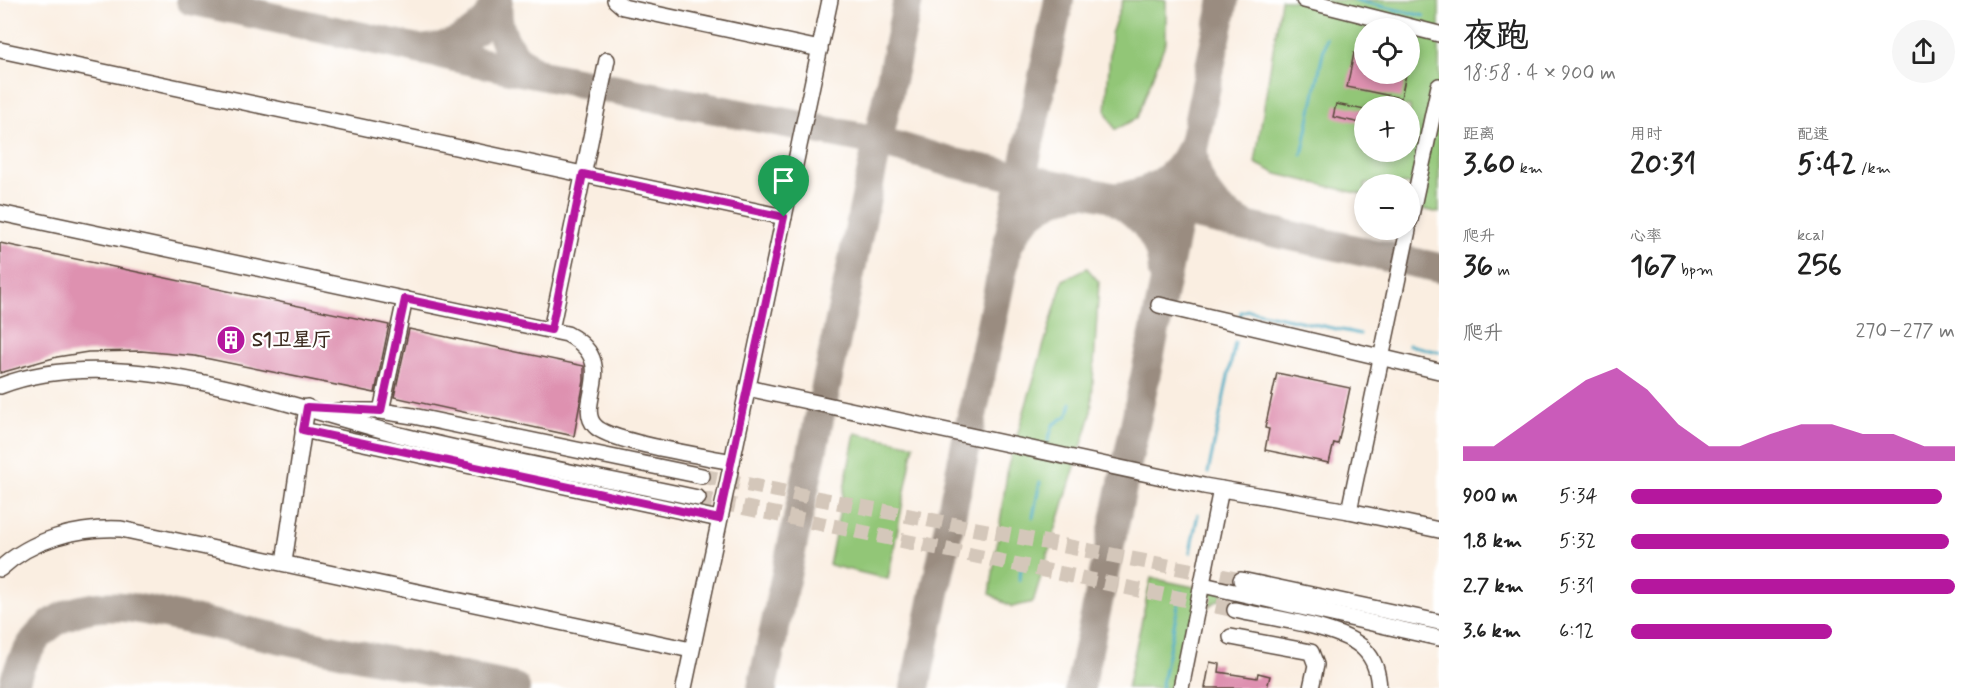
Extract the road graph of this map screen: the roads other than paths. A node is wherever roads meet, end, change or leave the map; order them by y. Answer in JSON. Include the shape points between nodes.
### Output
{"nodes":[{"id":1,"x":615,"y":0,"type":"edge"},
{"id":2,"x":830,"y":0,"type":"edge"},
{"id":3,"x":1304,"y":0,"type":"edge"},
{"id":4,"x":1439,"y":34,"type":"edge"},
{"id":5,"x":820,"y":49,"type":"junction"},
{"id":6,"x":0,"y":50,"type":"edge"},
{"id":7,"x":607,"y":60,"type":"dead end"},
{"id":8,"x":1439,"y":86,"type":"edge"},
{"id":9,"x":583,"y":174,"type":"junction"},
{"id":10,"x":1420,"y":174,"type":"edge"},
{"id":11,"x":0,"y":213,"type":"edge"},
{"id":12,"x":784,"y":217,"type":"junction"},
{"id":13,"x":1406,"y":240,"type":"edge"},
{"id":14,"x":405,"y":299,"type":"junction"},
{"id":15,"x":1159,"y":306,"type":"dead end"},
{"id":16,"x":551,"y":330,"type":"junction"},
{"id":17,"x":1380,"y":358,"type":"junction"},
{"id":18,"x":1439,"y":371,"type":"edge"},
{"id":19,"x":0,"y":386,"type":"edge"},
{"id":20,"x":747,"y":388,"type":"junction"},
{"id":21,"x":307,"y":407,"type":"junction"},
{"id":22,"x":381,"y":411,"type":"junction"},
{"id":23,"x":303,"y":430,"type":"junction"},
{"id":24,"x":732,"y":462,"type":"junction"},
{"id":25,"x":702,"y":476,"type":"tunnel mouth"},
{"id":26,"x":1221,"y":489,"type":"junction"},
{"id":27,"x":698,"y":498,"type":"tunnel mouth"},
{"id":28,"x":1349,"y":511,"type":"junction"},
{"id":29,"x":719,"y":519,"type":"junction"},
{"id":30,"x":1439,"y":530,"type":"edge"},
{"id":31,"x":284,"y":562,"type":"junction"},
{"id":32,"x":0,"y":569,"type":"edge"},
{"id":33,"x":1240,"y":580,"type":"tunnel mouth"},
{"id":34,"x":1203,"y":585,"type":"junction"},
{"id":35,"x":1235,"y":610,"type":"tunnel mouth"},
{"id":36,"x":1439,"y":622,"type":"edge"},
{"id":37,"x":1231,"y":637,"type":"dead end"},
{"id":38,"x":1439,"y":638,"type":"edge"},
{"id":39,"x":691,"y":650,"type":"junction"},
{"id":40,"x":684,"y":688,"type":"edge"},
{"id":41,"x":1181,"y":688,"type":"edge"},
{"id":42,"x":1311,"y":688,"type":"edge"},
{"id":43,"x":1379,"y":688,"type":"edge"}],
"edges":[{"from":1,"to":5,"type":"lane","via":[[623,7]]},
{"from":2,"to":5,"type":"lane"},
{"from":3,"to":4,"type":"lane"},
{"from":5,"to":12,"type":"lane"},
{"from":6,"to":9,"type":"lane"},
{"from":7,"to":9,"type":"lane"},
{"from":8,"to":10,"type":"lane"},
{"from":9,"to":12,"type":"lane"},
{"from":9,"to":16,"type":"lane"},
{"from":11,"to":14,"type":"lane"},
{"from":12,"to":20,"type":"lane"},
{"from":13,"to":17,"type":"lane"},
{"from":14,"to":16,"type":"lane"},
{"from":14,"to":22,"type":"lane"},
{"from":15,"to":17,"type":"lane"},
{"from":16,"to":24,"type":"lane","via":[[576,338],[592,355],[595,382],[590,411],[597,428],[622,438]]},
{"from":17,"to":18,"type":"lane"},
{"from":17,"to":28,"type":"lane"},
{"from":19,"to":21,"type":"lane","via":[[72,372],[135,373]]},
{"from":20,"to":24,"type":"lane"},
{"from":20,"to":26,"type":"lane"},
{"from":21,"to":22,"type":"lane"},
{"from":21,"to":23,"type":"lane"},
{"from":21,"to":27,"type":"lane","via":[[405,436]]},
{"from":22,"to":25,"type":"lane"},
{"from":23,"to":29,"type":"lane"},
{"from":23,"to":31,"type":"lane"},
{"from":24,"to":29,"type":"lane"},
{"from":26,"to":28,"type":"lane"},
{"from":26,"to":34,"type":"lane"},
{"from":28,"to":30,"type":"lane"},
{"from":29,"to":39,"type":"lane"},
{"from":31,"to":32,"type":"lane","via":[[104,528],[51,539]]},
{"from":31,"to":39,"type":"lane"},
{"from":33,"to":36,"type":"lane"},
{"from":34,"to":38,"type":"lane"},
{"from":34,"to":41,"type":"lane"},
{"from":35,"to":43,"type":"lane","via":[[1328,631],[1354,641],[1373,660]]},
{"from":37,"to":42,"type":"lane","via":[[1311,652],[1316,665]]},
{"from":39,"to":40,"type":"lane"}]}
